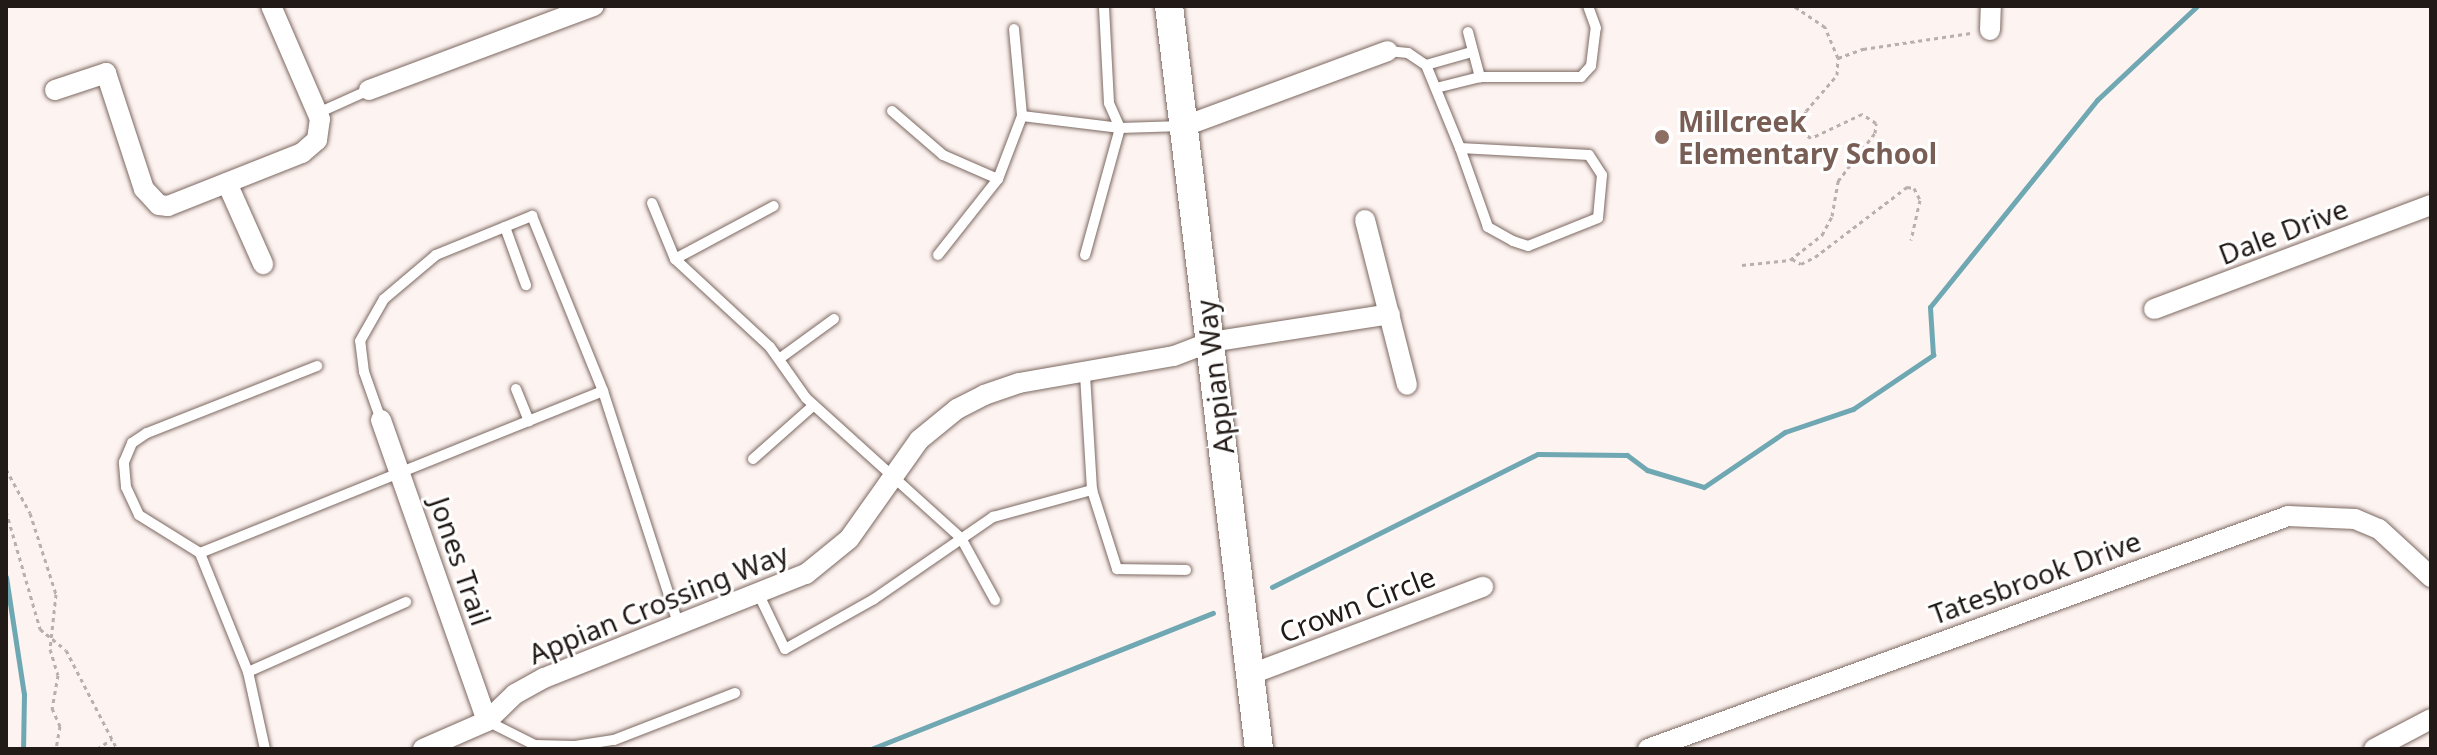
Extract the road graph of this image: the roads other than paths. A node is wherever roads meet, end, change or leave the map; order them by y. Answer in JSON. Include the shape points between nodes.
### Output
{"nodes":[{"id":1,"x":271,"y":6,"type":"edge"},
{"id":2,"x":594,"y":6,"type":"edge"},
{"id":3,"x":1104,"y":6,"type":"edge"},
{"id":4,"x":1169,"y":6,"type":"edge"},
{"id":5,"x":1588,"y":6,"type":"edge"},
{"id":6,"x":1991,"y":6,"type":"edge"},
{"id":7,"x":1014,"y":29,"type":"dead end"},
{"id":8,"x":1990,"y":30,"type":"dead end"},
{"id":9,"x":1468,"y":32,"type":"dead end"},
{"id":10,"x":1388,"y":51,"type":"joint"},
{"id":11,"x":1472,"y":52,"type":"junction"},
{"id":12,"x":1426,"y":65,"type":"junction"},
{"id":13,"x":1480,"y":77,"type":"junction"},
{"id":14,"x":1436,"y":88,"type":"junction"},
{"id":15,"x":55,"y":90,"type":"dead end"},
{"id":16,"x":369,"y":90,"type":"joint"},
{"id":17,"x":892,"y":111,"type":"dead end"},
{"id":18,"x":318,"y":113,"type":"junction"},
{"id":19,"x":1022,"y":116,"type":"junction"},
{"id":20,"x":1185,"y":126,"type":"junction"},
{"id":21,"x":1120,"y":128,"type":"junction"},
{"id":22,"x":1460,"y":148,"type":"junction"},
{"id":23,"x":998,"y":179,"type":"junction"},
{"id":24,"x":227,"y":183,"type":"junction"},
{"id":25,"x":652,"y":203,"type":"dead end"},
{"id":26,"x":2431,"y":205,"type":"edge"},
{"id":27,"x":774,"y":206,"type":"dead end"},
{"id":28,"x":1365,"y":220,"type":"dead end"},
{"id":29,"x":505,"y":227,"type":"junction"},
{"id":30,"x":938,"y":255,"type":"dead end"},
{"id":31,"x":1085,"y":255,"type":"dead end"},
{"id":32,"x":675,"y":259,"type":"junction"},
{"id":33,"x":263,"y":264,"type":"dead end"},
{"id":34,"x":526,"y":285,"type":"dead end"},
{"id":35,"x":2154,"y":309,"type":"dead end"},
{"id":36,"x":1390,"y":314,"type":"junction"},
{"id":37,"x":834,"y":319,"type":"dead end"},
{"id":38,"x":1210,"y":342,"type":"junction"},
{"id":39,"x":779,"y":359,"type":"junction"},
{"id":40,"x":317,"y":366,"type":"dead end"},
{"id":41,"x":1085,"y":375,"type":"junction"},
{"id":42,"x":1407,"y":385,"type":"dead end"},
{"id":43,"x":516,"y":389,"type":"dead end"},
{"id":44,"x":603,"y":391,"type":"junction"},
{"id":45,"x":814,"y":405,"type":"junction"},
{"id":46,"x":381,"y":420,"type":"joint"},
{"id":47,"x":529,"y":421,"type":"junction"},
{"id":48,"x":753,"y":459,"type":"dead end"},
{"id":49,"x":400,"y":472,"type":"junction"},
{"id":50,"x":890,"y":478,"type":"junction"},
{"id":51,"x":1092,"y":490,"type":"junction"},
{"id":52,"x":961,"y":538,"type":"junction"},
{"id":53,"x":200,"y":553,"type":"junction"},
{"id":54,"x":1186,"y":570,"type":"dead end"},
{"id":55,"x":2431,"y":577,"type":"edge"},
{"id":56,"x":1483,"y":587,"type":"dead end"},
{"id":57,"x":759,"y":595,"type":"junction"},
{"id":58,"x":995,"y":600,"type":"dead end"},
{"id":59,"x":406,"y":602,"type":"dead end"},
{"id":60,"x":680,"y":628,"type":"junction"},
{"id":61,"x":248,"y":672,"type":"junction"},
{"id":62,"x":1251,"y":674,"type":"junction"},
{"id":63,"x":735,"y":693,"type":"dead end"},
{"id":64,"x":2431,"y":719,"type":"edge"},
{"id":65,"x":487,"y":721,"type":"junction"},
{"id":66,"x":265,"y":749,"type":"edge"},
{"id":67,"x":423,"y":749,"type":"edge"},
{"id":68,"x":1259,"y":749,"type":"edge"},
{"id":69,"x":1648,"y":749,"type":"edge"},
{"id":70,"x":2374,"y":749,"type":"edge"}],
"edges":[{"from":1,"to":18,"type":"street"},
{"from":2,"to":16,"type":"street"},
{"from":3,"to":21,"type":"lane","via":[[1109,103]]},
{"from":4,"to":20,"type":"street","name":"Appian Way"},
{"from":5,"to":13,"type":"lane","via":[[1596,28],[1591,66],[1581,77]]},
{"from":6,"to":8,"type":"street"},
{"from":7,"to":19,"type":"lane"},
{"from":9,"to":11,"type":"lane"},
{"from":10,"to":12,"type":"lane","via":[[1408,53]]},
{"from":10,"to":20,"type":"street"},
{"from":11,"to":12,"type":"lane"},
{"from":11,"to":13,"type":"lane"},
{"from":12,"to":14,"type":"lane"},
{"from":13,"to":14,"type":"lane"},
{"from":14,"to":22,"type":"lane"},
{"from":15,"to":24,"type":"street","via":[[106,73],[144,189],[159,205]]},
{"from":16,"to":18,"type":"lane"},
{"from":17,"to":23,"type":"lane","via":[[943,155]]},
{"from":18,"to":24,"type":"street","via":[[321,128],[311,147]]},
{"from":19,"to":21,"type":"lane"},
{"from":19,"to":23,"type":"lane"},
{"from":20,"to":21,"type":"lane"},
{"from":20,"to":38,"type":"street","name":"Appian Way"},
{"from":21,"to":31,"type":"lane"},
{"from":22,"to":22,"type":"lane","via":[[1488,227],[1513,241],[1528,246],[1598,218],[1602,175],[1589,155]]},
{"from":23,"to":30,"type":"lane"},
{"from":24,"to":33,"type":"street"},
{"from":25,"to":32,"type":"lane"},
{"from":26,"to":35,"type":"street","name":"Dale Drive"},
{"from":27,"to":32,"type":"lane"},
{"from":28,"to":36,"type":"street"},
{"from":29,"to":34,"type":"lane"},
{"from":29,"to":44,"type":"lane","via":[[532,216]]},
{"from":29,"to":46,"type":"lane","via":[[436,255],[410,273],[372,317],[360,341]]},
{"from":32,"to":39,"type":"lane"},
{"from":36,"to":38,"type":"street","name":"Appian Crossing Way"},
{"from":36,"to":42,"type":"street"},
{"from":37,"to":39,"type":"lane"},
{"from":38,"to":41,"type":"street","name":"Appian Crossing Way"},
{"from":38,"to":62,"type":"street","name":"Appian Way"},
{"from":39,"to":45,"type":"lane"},
{"from":40,"to":53,"type":"lane","via":[[132,443],[124,462],[126,487],[139,515]]},
{"from":41,"to":50,"type":"street","name":"Appian Crossing Way","via":[[1019,383],[957,409],[919,440]]},
{"from":41,"to":51,"type":"lane"},
{"from":43,"to":47,"type":"lane"},
{"from":44,"to":47,"type":"lane"},
{"from":44,"to":60,"type":"lane"},
{"from":45,"to":48,"type":"lane"},
{"from":45,"to":50,"type":"lane"},
{"from":46,"to":49,"type":"street","name":"Jones Trail"},
{"from":47,"to":49,"type":"lane"},
{"from":49,"to":53,"type":"lane"},
{"from":49,"to":65,"type":"street","name":"Jones Trail"},
{"from":50,"to":52,"type":"lane","via":[[920,496]]},
{"from":50,"to":57,"type":"street","name":"Appian Crossing Way","via":[[849,539],[806,574]]},
{"from":51,"to":52,"type":"lane","via":[[1078,489],[993,517]]},
{"from":51,"to":54,"type":"lane","via":[[1117,569]]},
{"from":52,"to":57,"type":"lane","via":[[874,599],[785,649]]},
{"from":52,"to":58,"type":"lane"},
{"from":53,"to":61,"type":"lane"},
{"from":55,"to":69,"type":"street","name":"Tatesbrook Drive","via":[[2379,529],[2355,519],[2288,516]]},
{"from":56,"to":62,"type":"street","name":"Crown Circle"},
{"from":57,"to":60,"type":"street","name":"Appian Crossing Way"},
{"from":59,"to":61,"type":"lane"},
{"from":60,"to":65,"type":"street","name":"Appian Crossing Way","via":[[544,678],[515,694]]},
{"from":61,"to":66,"type":"lane"},
{"from":62,"to":68,"type":"street","name":"Appian Way"},
{"from":63,"to":65,"type":"lane","via":[[614,740],[575,746],[535,745]]},
{"from":64,"to":70,"type":"street"},
{"from":65,"to":67,"type":"street","name":"Appian Crossing Way"}]}
